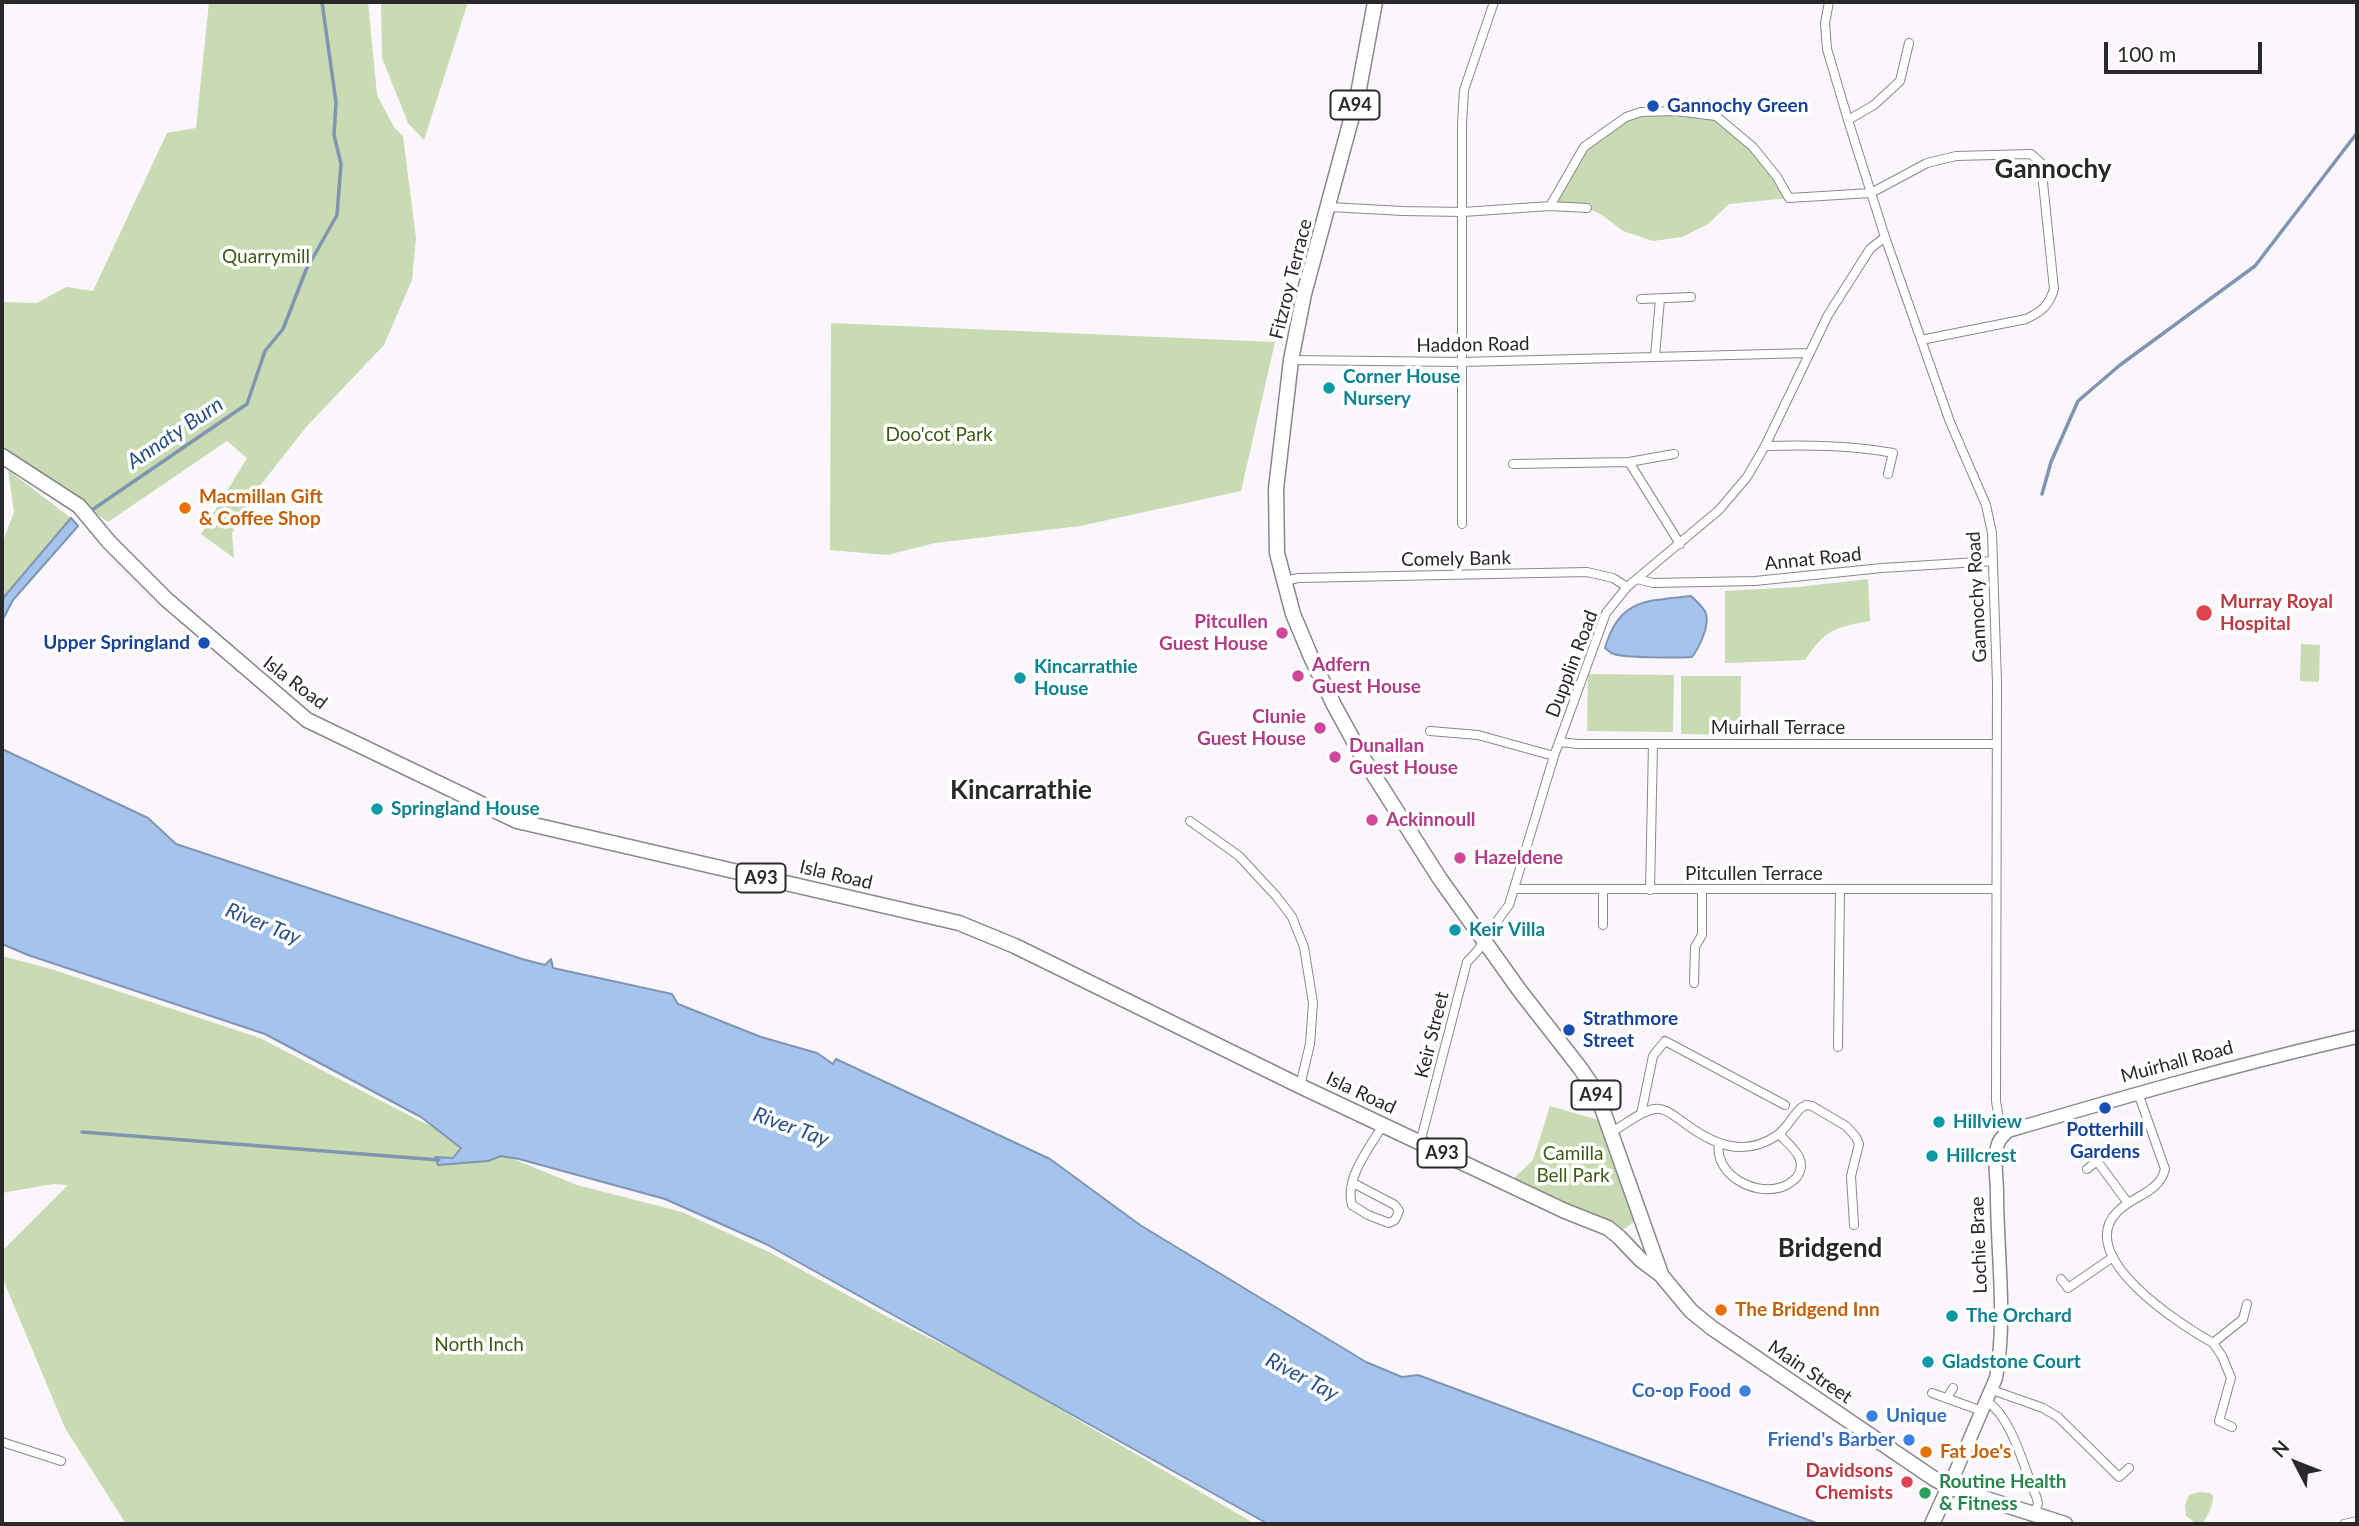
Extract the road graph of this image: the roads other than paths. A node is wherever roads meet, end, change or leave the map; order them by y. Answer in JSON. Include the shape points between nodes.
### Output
{"nodes":[{"id":1,"x":1375,"y":2,"type":"edge"},
{"id":2,"x":1494,"y":2,"type":"edge"},
{"id":3,"x":1829,"y":2,"type":"edge"},
{"id":4,"x":1909,"y":43,"type":"dead end"},
{"id":5,"x":1848,"y":120,"type":"junction"},
{"id":6,"x":1871,"y":193,"type":"junction"},
{"id":7,"x":1550,"y":206,"type":"junction"},
{"id":8,"x":1329,"y":207,"type":"junction"},
{"id":9,"x":1587,"y":208,"type":"dead end"},
{"id":10,"x":1463,"y":212,"type":"junction"},
{"id":11,"x":1885,"y":237,"type":"junction"},
{"id":12,"x":1691,"y":298,"type":"dead end"},
{"id":13,"x":1641,"y":299,"type":"dead end"},
{"id":14,"x":1660,"y":299,"type":"junction"},
{"id":15,"x":1921,"y":340,"type":"junction"},
{"id":16,"x":1810,"y":354,"type":"junction"},
{"id":17,"x":1655,"y":356,"type":"junction"},
{"id":18,"x":1291,"y":360,"type":"junction"},
{"id":19,"x":1461,"y":362,"type":"junction"},
{"id":20,"x":1765,"y":446,"type":"junction"},
{"id":21,"x":1674,"y":454,"type":"dead end"},
{"id":22,"x":2,"y":456,"type":"edge"},
{"id":23,"x":1629,"y":462,"type":"junction"},
{"id":24,"x":1513,"y":464,"type":"dead end"},
{"id":25,"x":1888,"y":474,"type":"dead end"},
{"id":26,"x":1462,"y":524,"type":"dead end"},
{"id":27,"x":1680,"y":544,"type":"junction"},
{"id":28,"x":1993,"y":561,"type":"junction"},
{"id":29,"x":1637,"y":579,"type":"junction"},
{"id":30,"x":1283,"y":581,"type":"junction"},
{"id":31,"x":1627,"y":587,"type":"junction"},
{"id":32,"x":1430,"y":731,"type":"dead end"},
{"id":33,"x":1560,"y":742,"type":"junction"},
{"id":34,"x":1653,"y":744,"type":"junction"},
{"id":35,"x":1996,"y":744,"type":"junction"},
{"id":36,"x":1555,"y":756,"type":"junction"},
{"id":37,"x":1191,"y":821,"type":"dead end"},
{"id":38,"x":1514,"y":889,"type":"junction"},
{"id":39,"x":1702,"y":889,"type":"junction"},
{"id":40,"x":1840,"y":889,"type":"junction"},
{"id":41,"x":1995,"y":889,"type":"junction"},
{"id":42,"x":1603,"y":890,"type":"junction"},
{"id":43,"x":1650,"y":890,"type":"junction"},
{"id":44,"x":1603,"y":925,"type":"dead end"},
{"id":45,"x":1483,"y":940,"type":"junction"},
{"id":46,"x":1694,"y":983,"type":"dead end"},
{"id":47,"x":2357,"y":1037,"type":"edge"},
{"id":48,"x":1838,"y":1047,"type":"dead end"},
{"id":49,"x":1300,"y":1086,"type":"junction"},
{"id":50,"x":2138,"y":1093,"type":"junction"},
{"id":51,"x":1785,"y":1105,"type":"dead end"},
{"id":52,"x":1641,"y":1114,"type":"junction"},
{"id":53,"x":1383,"y":1125,"type":"junction"},
{"id":54,"x":2008,"y":1131,"type":"junction"},
{"id":55,"x":1611,"y":1132,"type":"junction"},
{"id":56,"x":1779,"y":1134,"type":"junction"},
{"id":57,"x":1420,"y":1143,"type":"junction"},
{"id":58,"x":1719,"y":1144,"type":"junction"},
{"id":59,"x":2087,"y":1168,"type":"dead end"},
{"id":60,"x":1353,"y":1183,"type":"junction"},
{"id":61,"x":2128,"y":1203,"type":"junction"},
{"id":62,"x":1854,"y":1224,"type":"dead end"},
{"id":63,"x":2113,"y":1257,"type":"junction"},
{"id":64,"x":1661,"y":1275,"type":"junction"},
{"id":65,"x":2061,"y":1279,"type":"dead end"},
{"id":66,"x":2246,"y":1304,"type":"dead end"},
{"id":67,"x":2213,"y":1343,"type":"junction"},
{"id":68,"x":1954,"y":1388,"type":"dead end"},
{"id":69,"x":1932,"y":1392,"type":"dead end"},
{"id":70,"x":1947,"y":1398,"type":"junction"},
{"id":71,"x":1987,"y":1401,"type":"junction"},
{"id":72,"x":2232,"y":1427,"type":"dead end"},
{"id":73,"x":2,"y":1442,"type":"edge"},
{"id":74,"x":61,"y":1461,"type":"dead end"},
{"id":75,"x":2129,"y":1468,"type":"dead end"},
{"id":76,"x":1949,"y":1487,"type":"junction"},
{"id":77,"x":2035,"y":1514,"type":"junction"},
{"id":78,"x":2357,"y":1521,"type":"edge"},
{"id":79,"x":1933,"y":1522,"type":"edge"},
{"id":80,"x":2066,"y":1524,"type":"edge"},
{"id":81,"x":2344,"y":1524,"type":"edge"}],
"edges":[{"from":1,"to":8,"type":"main road","number":"A94","via":[[1358,94]]},
{"from":2,"to":10,"type":"street","via":[[1464,89]]},
{"from":3,"to":5,"type":"street","name":"Gannochy Road","via":[[1827,49]]},
{"from":4,"to":5,"type":"street","via":[[1900,81],[1874,105]]},
{"from":5,"to":6,"type":"street","name":"Gannochy Road"},
{"from":6,"to":7,"type":"street","via":[[1789,198],[1753,147],[1716,116],[1641,112],[1626,117],[1584,147]]},
{"from":6,"to":11,"type":"street","name":"Gannochy Road"},
{"from":6,"to":15,"type":"street","via":[[1927,163],[1956,156],[2031,154],[2041,163],[2054,289],[2051,301],[2026,319]]},
{"from":7,"to":9,"type":"street"},
{"from":7,"to":10,"type":"street"},
{"from":8,"to":10,"type":"street"},
{"from":8,"to":18,"type":"main road","name":"Fitzroy Terrace","number":"A94"},
{"from":10,"to":19,"type":"street"},
{"from":11,"to":15,"type":"street","name":"Gannochy Road"},
{"from":11,"to":16,"type":"street","name":"Dupplin Road","via":[[1870,249],[1849,280]]},
{"from":12,"to":14,"type":"street"},
{"from":13,"to":14,"type":"street"},
{"from":14,"to":17,"type":"street"},
{"from":15,"to":28,"type":"street","name":"Gannochy Road","via":[[1986,505]]},
{"from":16,"to":17,"type":"street","name":"Haddon Road"},
{"from":16,"to":20,"type":"street","name":"Dupplin Road"},
{"from":17,"to":19,"type":"street","name":"Haddon Road"},
{"from":18,"to":19,"type":"street","name":"Haddon Road"},
{"from":18,"to":30,"type":"main road","number":"A94","via":[[1278,468],[1276,553]]},
{"from":19,"to":26,"type":"street"},
{"from":20,"to":25,"type":"street","via":[[1820,445],[1894,453]]},
{"from":20,"to":27,"type":"street","name":"Dupplin Road","via":[[1726,502]]},
{"from":21,"to":23,"type":"street"},
{"from":22,"to":49,"type":"main road","name":"Isla Road","number":"A93","via":[[79,506],[167,600],[307,719],[517,821],[959,922]]},
{"from":23,"to":24,"type":"street"},
{"from":23,"to":27,"type":"street"},
{"from":27,"to":29,"type":"street","name":"Dupplin Road"},
{"from":28,"to":29,"type":"street","name":"Annat Road","via":[[1755,581],[1653,583]]},
{"from":28,"to":35,"type":"street","name":"Gannochy Road"},
{"from":29,"to":31,"type":"street","name":"Dupplin Road"},
{"from":30,"to":31,"type":"street","name":"Comely Bank","via":[[1587,572]]},
{"from":30,"to":45,"type":"main road","number":"A94","via":[[1334,705],[1389,800]]},
{"from":31,"to":33,"type":"street","name":"Dupplin Road","via":[[1606,613]]},
{"from":32,"to":36,"type":"street","via":[[1478,735]]},
{"from":33,"to":34,"type":"street","name":"Muirhall Terrace"},
{"from":33,"to":36,"type":"street","name":"Dupplin Road"},
{"from":34,"to":35,"type":"street","name":"Muirhall Terrace"},
{"from":34,"to":43,"type":"street"},
{"from":35,"to":41,"type":"street","name":"Gannochy Road"},
{"from":36,"to":38,"type":"street","name":"Dupplin Road"},
{"from":37,"to":49,"type":"street","via":[[1238,856],[1292,917],[1304,947],[1313,1003]]},
{"from":38,"to":42,"type":"street","name":"Pitcullen Terrace"},
{"from":38,"to":45,"type":"street","name":"Dupplin Road"},
{"from":39,"to":40,"type":"street","name":"Pitcullen Terrace"},
{"from":39,"to":43,"type":"street","name":"Pitcullen Terrace"},
{"from":39,"to":46,"type":"street","via":[[1702,935],[1695,947]]},
{"from":40,"to":41,"type":"street","name":"Pitcullen Terrace"},
{"from":40,"to":48,"type":"street"},
{"from":41,"to":54,"type":"street","name":"Gannochy Road","via":[[1996,1101],[1999,1119]]},
{"from":42,"to":43,"type":"street","name":"Pitcullen Terrace"},
{"from":42,"to":44,"type":"street"},
{"from":45,"to":55,"type":"main road","number":"A94","via":[[1593,1087]]},
{"from":45,"to":57,"type":"street","name":"Keir Street","via":[[1467,962]]},
{"from":47,"to":50,"type":"street","name":"Muirhall Road"},
{"from":49,"to":53,"type":"main road","name":"Isla Road","number":"A93"},
{"from":50,"to":54,"type":"street","name":"Muirhall Road"},
{"from":50,"to":61,"type":"street","via":[[2165,1169],[2158,1184]]},
{"from":51,"to":52,"type":"street","via":[[1665,1041],[1653,1056]]},
{"from":52,"to":55,"type":"street"},
{"from":52,"to":58,"type":"street","via":[[1662,1109]]},
{"from":53,"to":57,"type":"main road","name":"Isla Road","number":"A93"},
{"from":53,"to":60,"type":"street"},
{"from":54,"to":71,"type":"street","name":"Lochie Brae","via":[[1997,1148],[2000,1339],[1999,1362]]},
{"from":55,"to":64,"type":"main road","number":"A94"},
{"from":56,"to":58,"type":"street","via":[[1755,1147]]},
{"from":56,"to":58,"type":"street","via":[[1802,1165],[1797,1177],[1776,1189],[1754,1186],[1728,1173],[1718,1158]]},
{"from":56,"to":62,"type":"street","via":[[1806,1105],[1856,1137],[1859,1144],[1851,1176]]},
{"from":57,"to":64,"type":"main road","name":"Isla Road","number":"A93","via":[[1608,1228]]},
{"from":59,"to":61,"type":"street","via":[[2097,1161]]},
{"from":60,"to":60,"type":"street","via":[[1352,1205],[1381,1221],[1395,1220],[1399,1211],[1395,1205]]},
{"from":61,"to":63,"type":"street","via":[[2110,1223],[2106,1240]]},
{"from":63,"to":65,"type":"street","via":[[2068,1287]]},
{"from":63,"to":67,"type":"street","via":[[2167,1315]]},
{"from":64,"to":76,"type":"main road","name":"Main Street","number":"A93","via":[[1691,1311],[1721,1335]]},
{"from":66,"to":67,"type":"street","via":[[2243,1319]]},
{"from":67,"to":72,"type":"street","via":[[2231,1378],[2219,1421]]},
{"from":68,"to":70,"type":"street"},
{"from":69,"to":70,"type":"street"},
{"from":70,"to":71,"type":"street"},
{"from":71,"to":75,"type":"street","via":[[2043,1408],[2119,1477]]},
{"from":71,"to":76,"type":"street","name":"Lochie Brae"},
{"from":71,"to":77,"type":"street","via":[[2010,1430],[2038,1503]]},
{"from":73,"to":74,"type":"street"},
{"from":76,"to":77,"type":"main road","name":"Main Street"},
{"from":76,"to":79,"type":"main road"},
{"from":77,"to":80,"type":"main road","name":"Main Street"},
{"from":78,"to":81,"type":"street"}]}
